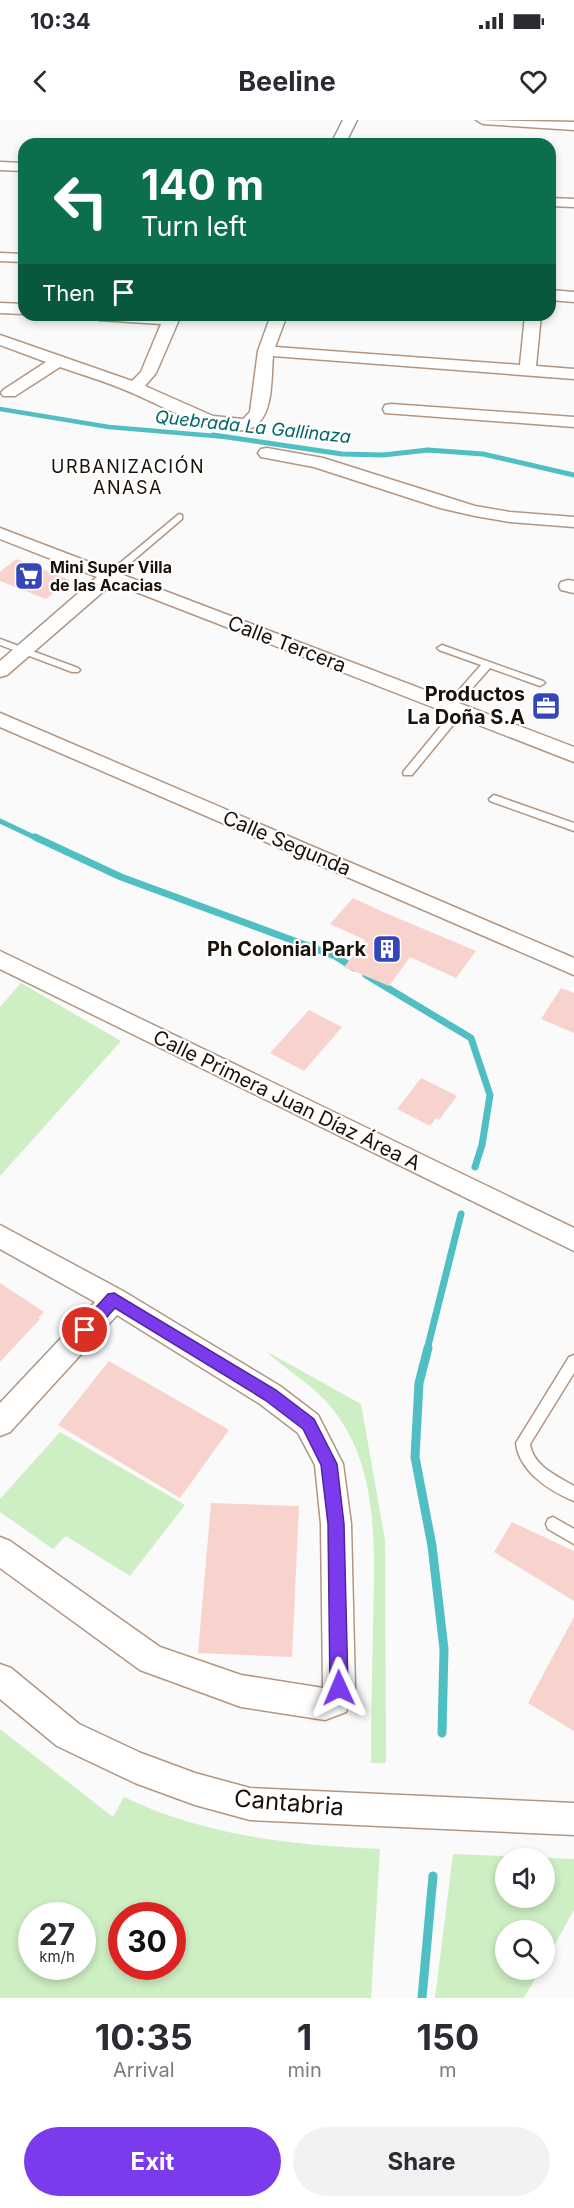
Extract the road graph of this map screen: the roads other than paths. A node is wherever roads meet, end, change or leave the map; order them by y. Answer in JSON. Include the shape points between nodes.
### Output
{"nodes":[{"id":1,"x":350,"y":120,"type":"edge"},
{"id":2,"x":483,"y":120,"type":"edge"},
{"id":3,"x":574,"y":126,"type":"edge"},
{"id":4,"x":341,"y":138,"type":"edge"},
{"id":5,"x":0,"y":166,"type":"edge"},
{"id":6,"x":18,"y":167,"type":"edge"},
{"id":7,"x":556,"y":202,"type":"edge"},
{"id":8,"x":574,"y":203,"type":"edge"},
{"id":9,"x":0,"y":257,"type":"edge"},
{"id":10,"x":18,"y":258,"type":"edge"},
{"id":11,"x":556,"y":296,"type":"edge"},
{"id":12,"x":574,"y":297,"type":"edge"},
{"id":13,"x":0,"y":308,"type":"edge"},
{"id":14,"x":18,"y":309,"type":"edge"},
{"id":15,"x":171,"y":321,"type":"edge"},
{"id":16,"x":277,"y":321,"type":"edge"},
{"id":17,"x":532,"y":321,"type":"edge"},
{"id":18,"x":0,"y":340,"type":"edge"},
{"id":19,"x":266,"y":351,"type":"junction"},
{"id":20,"x":58,"y":361,"type":"junction"},
{"id":21,"x":528,"y":370,"type":"junction"},
{"id":22,"x":574,"y":374,"type":"edge"},
{"id":23,"x":135,"y":388,"type":"junction"},
{"id":24,"x":9,"y":393,"type":"dead end"},
{"id":25,"x":391,"y":409,"type":"dead end"},
{"id":26,"x":574,"y":422,"type":"edge"},
{"id":27,"x":267,"y":453,"type":"dead end"},
{"id":28,"x":179,"y":517,"type":"dead end"},
{"id":29,"x":574,"y":522,"type":"edge"},
{"id":30,"x":0,"y":533,"type":"edge"},
{"id":31,"x":111,"y":576,"type":"junction"},
{"id":32,"x":0,"y":642,"type":"edge"},
{"id":33,"x":442,"y":648,"type":"dead end"},
{"id":34,"x":24,"y":651,"type":"junction"},
{"id":35,"x":488,"y":664,"type":"junction"},
{"id":36,"x":75,"y":670,"type":"dead end"},
{"id":37,"x":0,"y":671,"type":"edge"},
{"id":38,"x":540,"y":683,"type":"dead end"},
{"id":39,"x":454,"y":710,"type":"junction"},
{"id":40,"x":0,"y":719,"type":"edge"},
{"id":41,"x":574,"y":755,"type":"edge"},
{"id":42,"x":408,"y":773,"type":"dead end"},
{"id":43,"x":494,"y":799,"type":"dead end"},
{"id":44,"x":574,"y":827,"type":"edge"},
{"id":45,"x":0,"y":959,"type":"edge"},
{"id":46,"x":574,"y":967,"type":"edge"},
{"id":47,"x":0,"y":1236,"type":"edge"},
{"id":48,"x":574,"y":1240,"type":"edge"},
{"id":49,"x":114,"y":1299,"type":"junction"},
{"id":50,"x":574,"y":1361,"type":"edge"},
{"id":51,"x":0,"y":1423,"type":"edge"},
{"id":52,"x":574,"y":1494,"type":"edge"},
{"id":53,"x":553,"y":1524,"type":"dead end"},
{"id":54,"x":574,"y":1537,"type":"edge"},
{"id":55,"x":0,"y":1551,"type":"edge"},
{"id":56,"x":0,"y":1679,"type":"edge"},
{"id":57,"x":574,"y":1819,"type":"edge"}],
"edges":[{"from":1,"to":4,"type":"street"},
{"from":2,"to":3,"type":"street"},
{"from":5,"to":6,"type":"street"},
{"from":7,"to":8,"type":"street"},
{"from":9,"to":10,"type":"street"},
{"from":11,"to":12,"type":"street"},
{"from":13,"to":14,"type":"street"},
{"from":15,"to":23,"type":"street","via":[[148,373]]},
{"from":16,"to":19,"type":"street"},
{"from":17,"to":21,"type":"street"},
{"from":18,"to":20,"type":"street"},
{"from":19,"to":21,"type":"street"},
{"from":19,"to":23,"type":"street","via":[[258,413],[249,423],[232,426],[207,420]]},
{"from":20,"to":23,"type":"street"},
{"from":20,"to":24,"type":"street"},
{"from":21,"to":22,"type":"street"},
{"from":25,"to":26,"type":"street"},
{"from":27,"to":29,"type":"street","via":[[317,462],[475,511]]},
{"from":28,"to":31,"type":"lane"},
{"from":30,"to":31,"type":"street","name":"Calle Tercera"},
{"from":31,"to":34,"type":"street"},
{"from":31,"to":39,"type":"street","name":"Calle Tercera"},
{"from":32,"to":34,"type":"lane"},
{"from":33,"to":35,"type":"lane"},
{"from":34,"to":36,"type":"lane"},
{"from":34,"to":37,"type":"street"},
{"from":35,"to":38,"type":"lane"},
{"from":35,"to":39,"type":"lane"},
{"from":39,"to":41,"type":"street","name":"Calle Tercera"},
{"from":39,"to":42,"type":"lane"},
{"from":40,"to":46,"type":"street","name":"Calle Segunda"},
{"from":43,"to":44,"type":"lane"},
{"from":45,"to":48,"type":"street","name":"Calle Primera Juan Díaz Área A"},
{"from":47,"to":49,"type":"street"},
{"from":49,"to":51,"type":"street"},
{"from":49,"to":55,"type":"street","via":[[270,1395],[308,1424],[329,1464],[336,1524],[339,1688],[334,1701],[325,1704],[241,1691],[151,1659]]},
{"from":50,"to":52,"type":"lane","via":[[522,1443],[522,1453],[530,1464]]},
{"from":53,"to":54,"type":"lane"},
{"from":56,"to":57,"type":"street","name":"Cantabria","via":[[68,1735],[135,1767],[250,1804]]}]}
